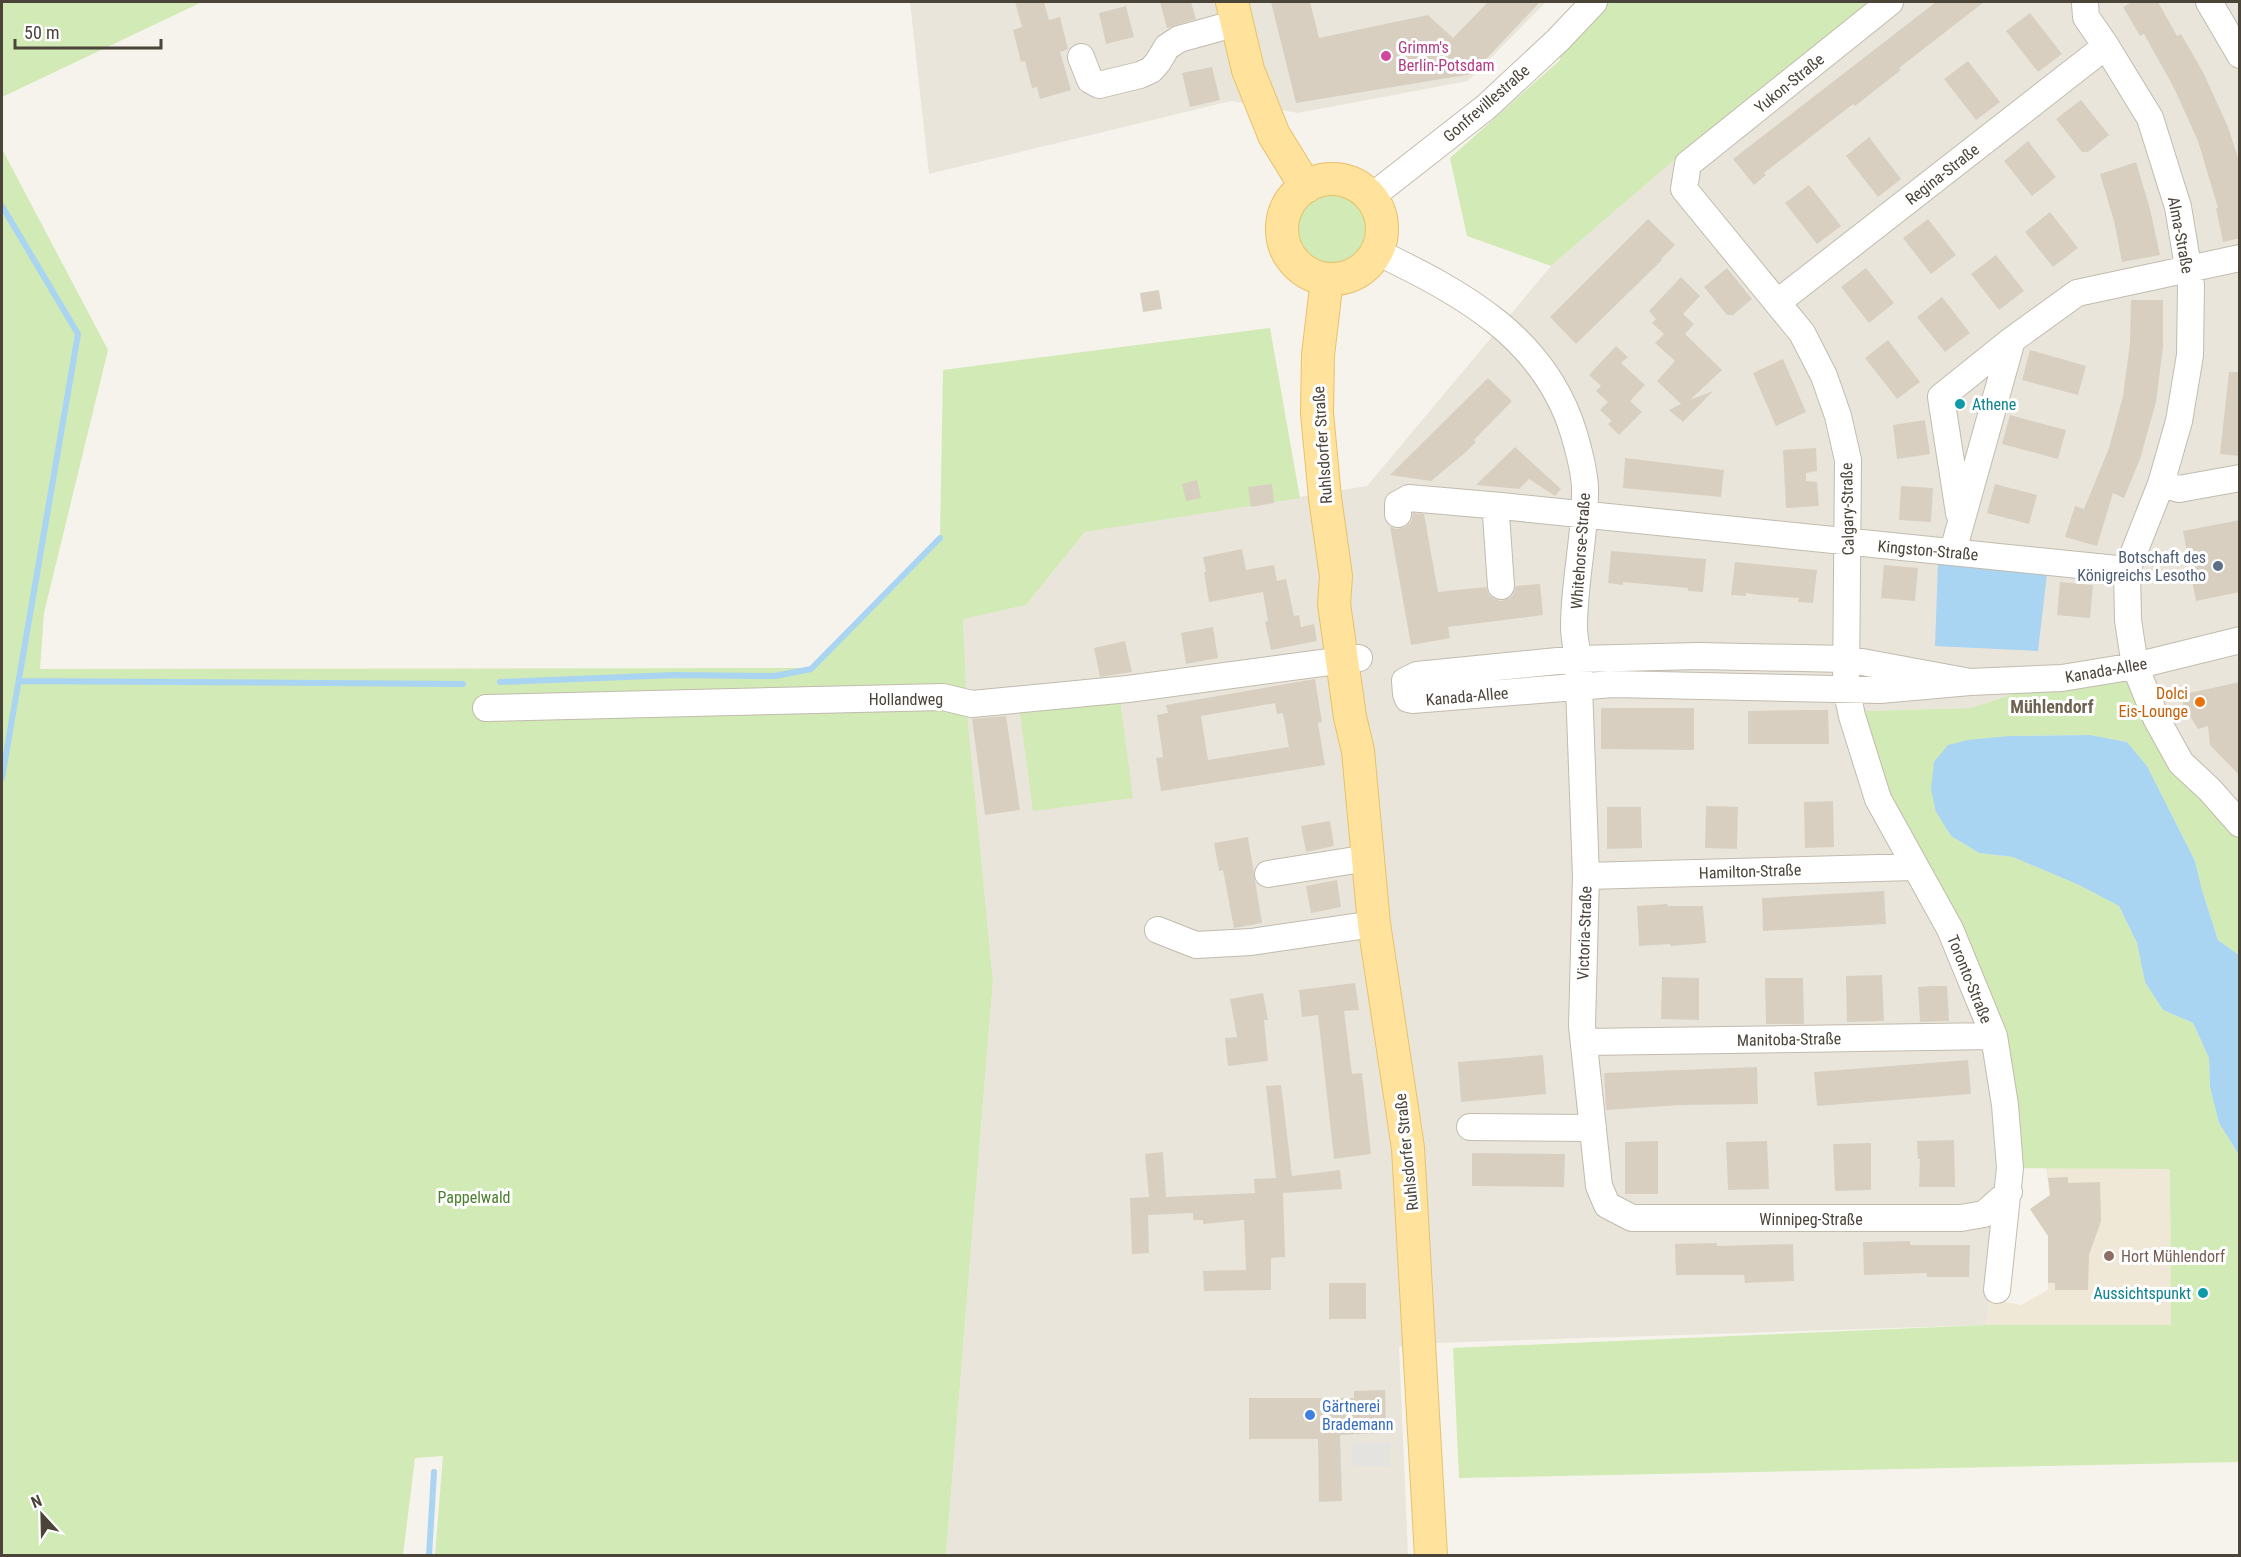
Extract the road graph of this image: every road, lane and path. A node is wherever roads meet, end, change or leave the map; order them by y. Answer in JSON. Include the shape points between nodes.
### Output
{"nodes":[{"id":1,"x":1594,"y":2,"type":"edge"},
{"id":2,"x":1890,"y":2,"type":"edge"},
{"id":3,"x":2085,"y":2,"type":"edge"},
{"id":4,"x":2209,"y":2,"type":"edge"},
{"id":5,"x":1235,"y":12,"type":"edge"},
{"id":6,"x":2106,"y":45,"type":"junction"},
{"id":7,"x":2240,"y":56,"type":"edge"},
{"id":8,"x":1081,"y":57,"type":"dead end"},
{"id":9,"x":1688,"y":164,"type":"joint"},
{"id":10,"x":1306,"y":186,"type":"junction"},
{"id":11,"x":1371,"y":197,"type":"junction"},
{"id":12,"x":1377,"y":252,"type":"junction"},
{"id":13,"x":2240,"y":258,"type":"edge"},
{"id":14,"x":2189,"y":269,"type":"junction"},
{"id":15,"x":1327,"y":279,"type":"junction"},
{"id":16,"x":1778,"y":302,"type":"junction"},
{"id":17,"x":2012,"y":340,"type":"junction"},
{"id":18,"x":2240,"y":478,"type":"edge"},
{"id":19,"x":2161,"y":484,"type":"junction"},
{"id":20,"x":1501,"y":506,"type":"junction"},
{"id":21,"x":1398,"y":514,"type":"dead end"},
{"id":22,"x":1584,"y":515,"type":"junction"},
{"id":23,"x":1960,"y":522,"type":"junction"},
{"id":24,"x":1848,"y":542,"type":"junction"},
{"id":25,"x":1953,"y":551,"type":"junction"},
{"id":26,"x":2127,"y":570,"type":"junction"},
{"id":27,"x":1500,"y":586,"type":"dead end"},
{"id":28,"x":2240,"y":640,"type":"edge"},
{"id":29,"x":1846,"y":658,"type":"junction"},
{"id":30,"x":1351,"y":659,"type":"junction"},
{"id":31,"x":1578,"y":659,"type":"junction"},
{"id":32,"x":2135,"y":666,"type":"junction"},
{"id":33,"x":1970,"y":682,"type":"junction"},
{"id":34,"x":1578,"y":686,"type":"junction"},
{"id":35,"x":1846,"y":688,"type":"junction"},
{"id":36,"x":486,"y":708,"type":"dead end"},
{"id":37,"x":2240,"y":825,"type":"edge"},
{"id":38,"x":1368,"y":858,"type":"junction"},
{"id":39,"x":1915,"y":867,"type":"junction"},
{"id":40,"x":1268,"y":874,"type":"dead end"},
{"id":41,"x":1586,"y":876,"type":"junction"},
{"id":42,"x":1374,"y":924,"type":"junction"},
{"id":43,"x":1158,"y":930,"type":"dead end"},
{"id":44,"x":1994,"y":1036,"type":"junction"},
{"id":45,"x":1584,"y":1042,"type":"junction"},
{"id":46,"x":1470,"y":1127,"type":"dead end"},
{"id":47,"x":1593,"y":1128,"type":"junction"},
{"id":48,"x":2009,"y":1192,"type":"junction"},
{"id":49,"x":1607,"y":1205,"type":"joint"},
{"id":50,"x":1997,"y":1290,"type":"dead end"},
{"id":51,"x":1431,"y":1556,"type":"edge"}],
"edges":[{"from":1,"to":11,"type":"street","name":"Gonfrevillestraße","via":[[1486,107]]},
{"from":2,"to":9,"type":"street","name":"Yukon-Straße"},
{"from":3,"to":6,"type":"street","name":"Alma-Straße","via":[[2086,17]]},
{"from":4,"to":7,"type":"street"},
{"from":5,"to":8,"type":"street","via":[[1179,39],[1167,47],[1150,70],[1140,75],[1099,85],[1090,80]]},
{"from":5,"to":10,"type":"main road","via":[[1248,70],[1274,135]]},
{"from":6,"to":14,"type":"street","name":"Alma-Straße","via":[[2150,118],[2178,207]]},
{"from":6,"to":16,"type":"street","name":"Regina-Straße"},
{"from":9,"to":16,"type":"street","name":"Calgary-Straße","via":[[1684,189]]},
{"from":10,"to":11,"type":"main road","via":[[1333,179],[1347,181]]},
{"from":10,"to":15,"type":"main road","via":[[1285,212],[1285,245],[1297,264]]},
{"from":11,"to":12,"type":"main road","via":[[1382,223]]},
{"from":12,"to":15,"type":"main road","via":[[1356,273]]},
{"from":12,"to":22,"type":"street","name":"Whitehorse-Straße","via":[[1458,294],[1528,350],[1560,398],[1571,423],[1585,485]]},
{"from":13,"to":14,"type":"street"},
{"from":14,"to":17,"type":"street","via":[[2076,293]]},
{"from":14,"to":19,"type":"street","name":"Alma-Straße","via":[[2190,355],[2179,421]]},
{"from":15,"to":30,"type":"main road","name":"Ruhlsdorfer Straße","via":[[1318,356],[1317,413],[1336,576],[1334,604]]},
{"from":16,"to":24,"type":"street","name":"Calgary-Straße","via":[[1802,333],[1824,376],[1838,416],[1848,460]]},
{"from":17,"to":23,"type":"street"},
{"from":17,"to":23,"type":"street","via":[[1941,397]]},
{"from":18,"to":19,"type":"street","via":[[2179,489]]},
{"from":19,"to":26,"type":"street","name":"Alma-Straße"},
{"from":20,"to":21,"type":"street","name":"Kingston-Straße","via":[[1409,498],[1398,504]]},
{"from":20,"to":22,"type":"street","name":"Kingston-Straße"},
{"from":20,"to":27,"type":"street","via":[[1496,515]]},
{"from":22,"to":24,"type":"street","name":"Kingston-Straße"},
{"from":22,"to":31,"type":"street","name":"Whitehorse-Straße","via":[[1574,629]]},
{"from":23,"to":25,"type":"street"},
{"from":24,"to":25,"type":"street","name":"Kingston-Straße"},
{"from":24,"to":29,"type":"street","name":"Calgary-Straße"},
{"from":25,"to":26,"type":"street","name":"Kingston-Straße"},
{"from":26,"to":32,"type":"street","name":"Alma-Straße","via":[[2128,621]]},
{"from":28,"to":32,"type":"street","name":"Kanada-Allee"},
{"from":29,"to":31,"type":"street","name":"Kanada-Allee"},
{"from":29,"to":33,"type":"street","name":"Kanada-Allee"},
{"from":29,"to":35,"type":"street","name":"Calgary-Straße"},
{"from":30,"to":36,"type":"street","name":"Hollandweg","via":[[1128,689],[972,704],[943,697]]},
{"from":30,"to":38,"type":"main road","name":"Ruhlsdorfer Straße","via":[[1350,717],[1358,751]]},
{"from":31,"to":34,"type":"street","name":"Victoria-Straße"},
{"from":31,"to":34,"type":"street","name":"Kanada-Allee","via":[[1417,675],[1408,678],[1405,687],[1408,699],[1412,700]]},
{"from":32,"to":33,"type":"street","name":"Kanada-Allee","via":[[2062,678]]},
{"from":32,"to":37,"type":"street","name":"Alma-Straße","via":[[2156,718],[2181,763]]},
{"from":33,"to":35,"type":"street","name":"Kanada-Allee","via":[[1880,690]]},
{"from":34,"to":35,"type":"street","name":"Kanada-Allee"},
{"from":34,"to":41,"type":"street","name":"Victoria-Straße"},
{"from":35,"to":39,"type":"street","name":"Toronto-Straße","via":[[1878,799]]},
{"from":38,"to":40,"type":"street"},
{"from":38,"to":42,"type":"main road","name":"Ruhlsdorfer Straße"},
{"from":39,"to":41,"type":"street","name":"Hamilton-Straße"},
{"from":39,"to":44,"type":"street","name":"Toronto-Straße","via":[[1950,929]]},
{"from":41,"to":45,"type":"street","name":"Victoria-Straße"},
{"from":42,"to":43,"type":"street","via":[[1251,942],[1196,945]]},
{"from":42,"to":51,"type":"main road","name":"Ruhlsdorfer Straße","via":[[1408,1148]]},
{"from":44,"to":45,"type":"street","name":"Manitoba-Straße"},
{"from":44,"to":48,"type":"street","name":"Toronto-Straße","via":[[2005,1105]]},
{"from":45,"to":47,"type":"street","name":"Victoria-Straße"},
{"from":46,"to":47,"type":"street"},
{"from":47,"to":49,"type":"street","name":"Victoria-Straße","via":[[1599,1186]]},
{"from":48,"to":49,"type":"street","name":"Winnipeg-Straße","via":[[1984,1214],[1961,1218],[1632,1218]]},
{"from":48,"to":50,"type":"street","name":"Toronto-Straße"}]}
